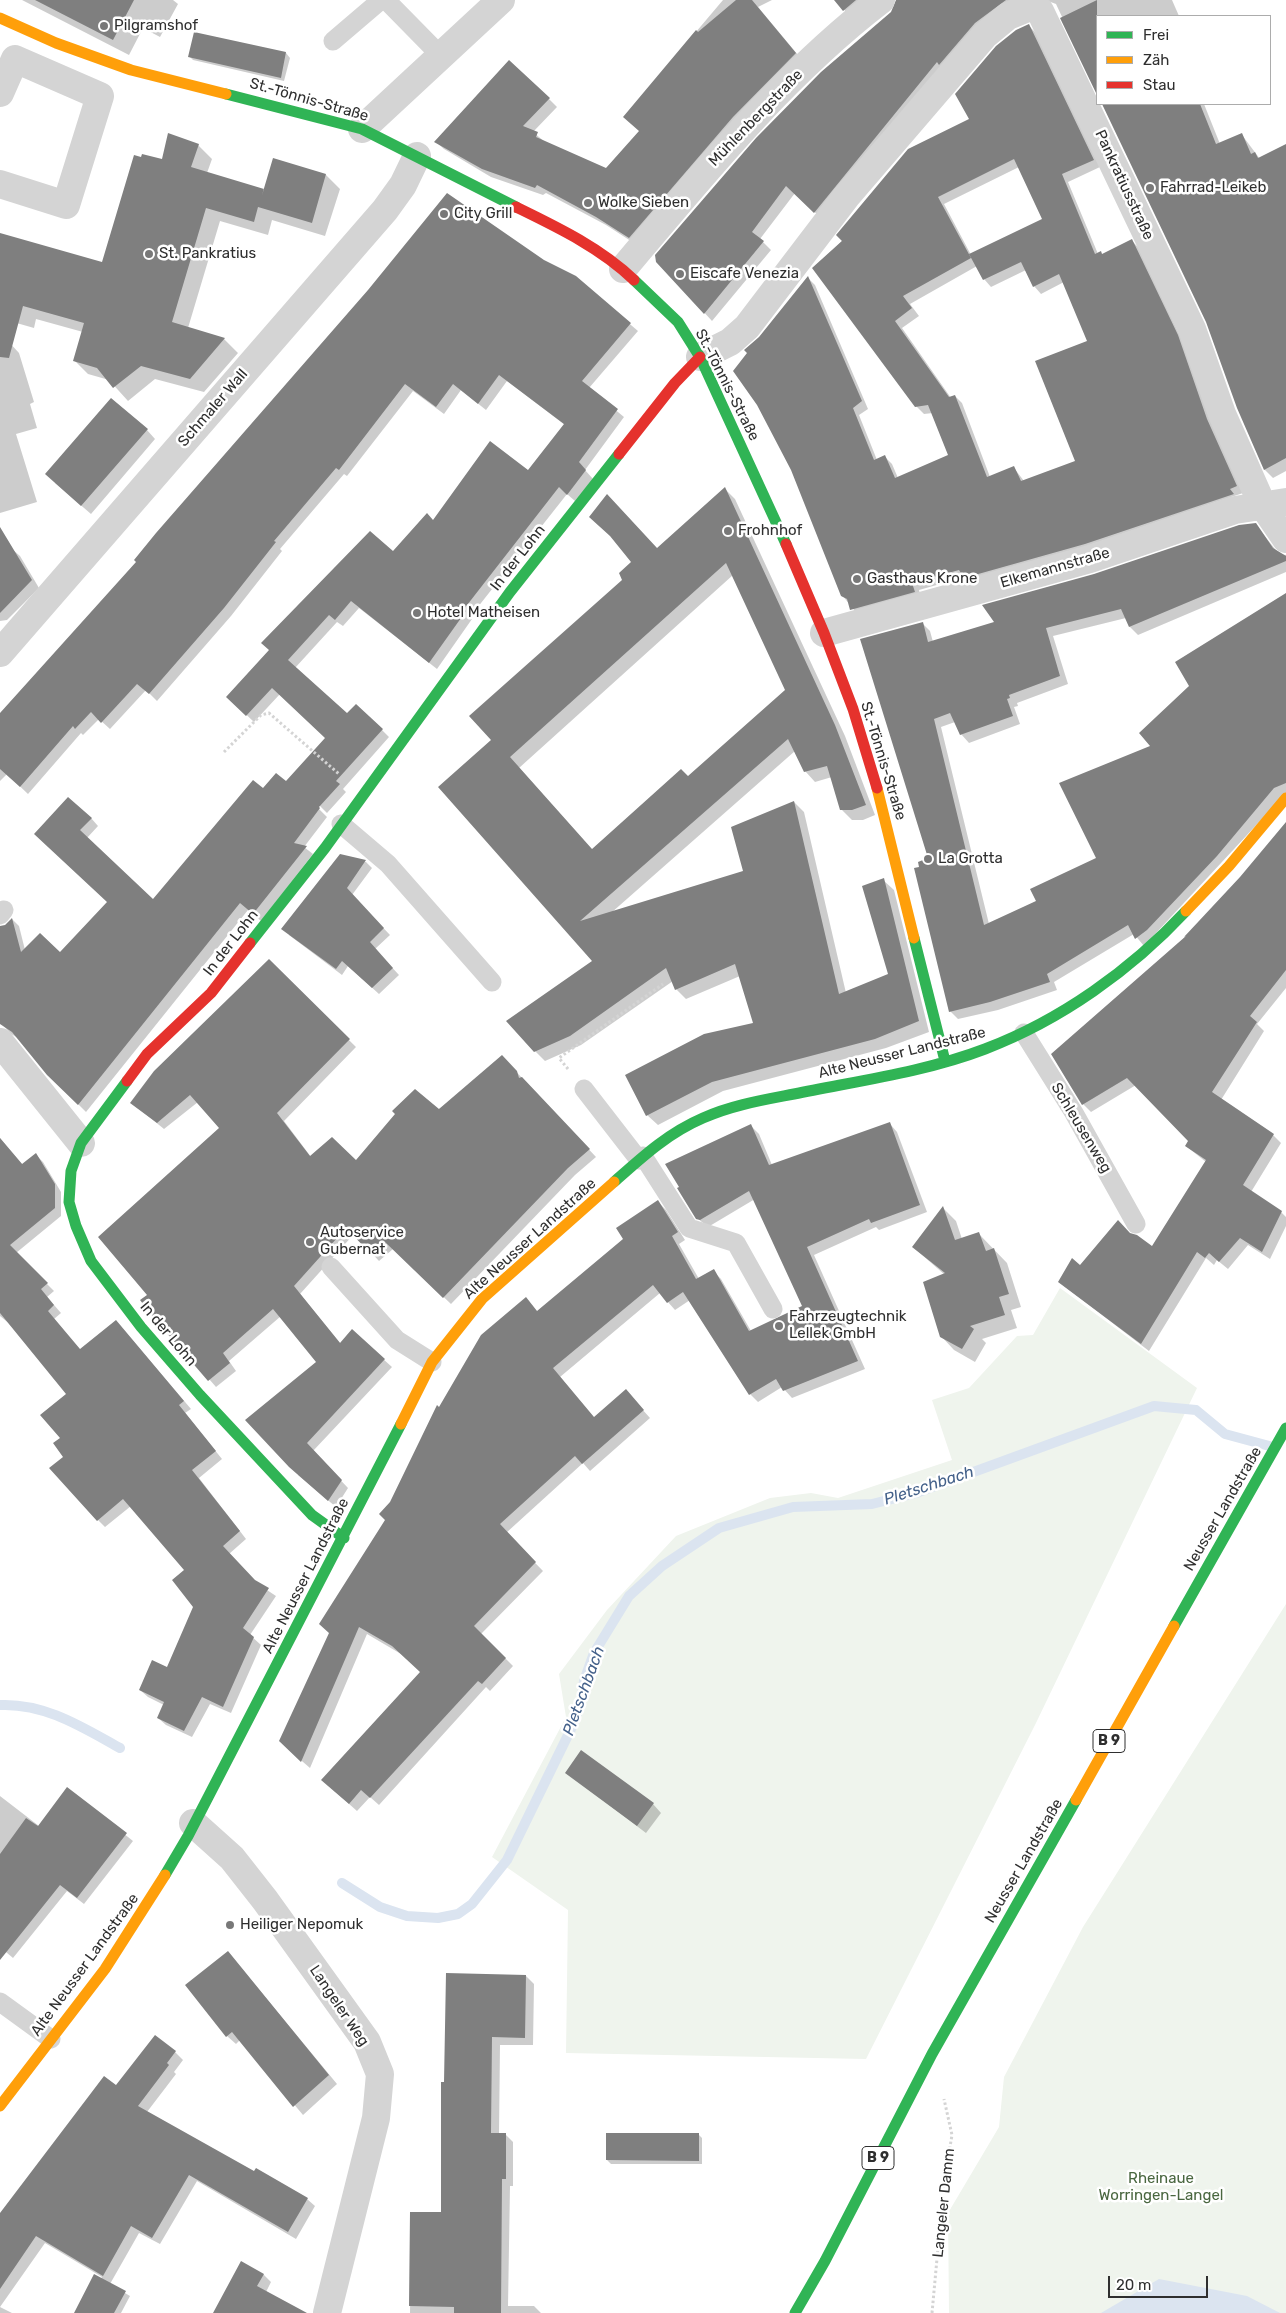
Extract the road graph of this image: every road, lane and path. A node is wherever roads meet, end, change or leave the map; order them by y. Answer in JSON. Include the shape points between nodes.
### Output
{"nodes":[{"id":1,"x":381,"y":0,"type":"edge"},
{"id":2,"x":386,"y":0,"type":"edge"},
{"id":3,"x":501,"y":0,"type":"edge"},
{"id":4,"x":881,"y":0,"type":"edge"},
{"id":5,"x":0,"y":18,"type":"edge"},
{"id":6,"x":333,"y":41,"type":"dead end"},
{"id":7,"x":441,"y":56,"type":"junction"},
{"id":8,"x":99,"y":59,"type":"junction"},
{"id":9,"x":88,"y":90,"type":"junction"},
{"id":10,"x":0,"y":93,"type":"edge"},
{"id":11,"x":362,"y":129,"type":"junction"},
{"id":12,"x":417,"y":156,"type":"junction"},
{"id":13,"x":0,"y":184,"type":"edge"},
{"id":14,"x":623,"y":270,"type":"junction"},
{"id":15,"x":700,"y":357,"type":"junction"},
{"id":16,"x":1274,"y":503,"type":"edge"},
{"id":17,"x":1286,"y":539,"type":"edge"},
{"id":18,"x":824,"y":634,"type":"junction"},
{"id":19,"x":0,"y":653,"type":"edge"},
{"id":20,"x":224,"y":752,"type":"dead end"},
{"id":21,"x":362,"y":794,"type":"junction"},
{"id":22,"x":1284,"y":802,"type":"edge"},
{"id":23,"x":341,"y":824,"type":"junction"},
{"id":24,"x":492,"y":982,"type":"dead end"},
{"id":25,"x":663,"y":984,"type":"dead end"},
{"id":26,"x":1024,"y":1033,"type":"junction"},
{"id":27,"x":0,"y":1042,"type":"edge"},
{"id":28,"x":945,"y":1061,"type":"junction"},
{"id":29,"x":584,"y":1089,"type":"joint"},
{"id":30,"x":81,"y":1143,"type":"junction"},
{"id":31,"x":641,"y":1158,"type":"junction"},
{"id":32,"x":1136,"y":1224,"type":"dead end"},
{"id":33,"x":331,"y":1267,"type":"dead end"},
{"id":34,"x":773,"y":1309,"type":"dead end"},
{"id":35,"x":432,"y":1362,"type":"junction"},
{"id":36,"x":1286,"y":1428,"type":"edge"},
{"id":37,"x":344,"y":1538,"type":"junction"},
{"id":38,"x":194,"y":1823,"type":"junction"},
{"id":39,"x":0,"y":2002,"type":"edge"},
{"id":40,"x":51,"y":2039,"type":"junction"},
{"id":41,"x":943,"y":2093,"type":"dead end"},
{"id":42,"x":0,"y":2106,"type":"edge"},
{"id":43,"x":327,"y":2313,"type":"edge"},
{"id":44,"x":795,"y":2313,"type":"edge"},
{"id":45,"x":932,"y":2313,"type":"edge"}],
"edges":[{"from":1,"to":6,"type":"lane"},
{"from":2,"to":7,"type":"lane"},
{"from":3,"to":7,"type":"street"},
{"from":4,"to":14,"type":"street","name":"Mühlenbergstraße","via":[[846,26],[734,136]]},
{"from":5,"to":8,"type":"main road","name":"St.-Tönnis-Straße"},
{"from":7,"to":11,"type":"street"},
{"from":8,"to":9,"type":"lane"},
{"from":8,"to":11,"type":"main road","name":"St.-Tönnis-Straße"},
{"from":9,"to":10,"type":"street","via":[[14,59]]},
{"from":9,"to":13,"type":"street","via":[[100,96],[66,205]]},
{"from":11,"to":12,"type":"main road","name":"St.-Tönnis-Straße"},
{"from":12,"to":14,"type":"main road","name":"St.-Tönnis-Straße","via":[[561,229]]},
{"from":12,"to":19,"type":"street","name":"Schmaler Wall","via":[[403,186],[385,210]]},
{"from":14,"to":15,"type":"main road","name":"St.-Tönnis-Straße","via":[[678,322]]},
{"from":15,"to":16,"type":"street","name":"Pankratiusstraße","via":[[730,342],[747,327],[846,197],[985,35],[1008,16],[1030,7],[1040,11],[1192,329],[1222,414]]},
{"from":15,"to":18,"type":"main road","name":"St.-Tönnis-Straße","via":[[754,471]]},
{"from":15,"to":21,"type":"main road","name":"In der Lohn","via":[[675,383],[510,592]]},
{"from":16,"to":17,"type":"street","name":"Pankratiusstraße"},
{"from":16,"to":18,"type":"street","name":"Elkemannstraße","via":[[1235,510],[1090,559]]},
{"from":18,"to":28,"type":"main road","name":"St.-Tönnis-Straße","via":[[853,710],[879,794]]},
{"from":20,"to":21,"type":"path","via":[[261,715],[269,713]]},
{"from":21,"to":23,"type":"main road","name":"In der Lohn"},
{"from":22,"to":26,"type":"main road","name":"Alte Neusser Landstraße","via":[[1157,942],[1059,1015]]},
{"from":23,"to":24,"type":"lane","via":[[388,864]]},
{"from":23,"to":30,"type":"main road","name":"In der Lohn","via":[[211,993],[147,1054]]},
{"from":25,"to":29,"type":"path","via":[[558,1058]]},
{"from":26,"to":28,"type":"main road","name":"Alte Neusser Landstraße"},
{"from":26,"to":32,"type":"lane","name":"Schleusenweg","via":[[1074,1113]]},
{"from":27,"to":30,"type":"street"},
{"from":28,"to":31,"type":"main road","name":"Alte Neusser Landstraße","via":[[887,1076],[738,1105],[702,1118],[660,1141]]},
{"from":29,"to":31,"type":"lane"},
{"from":30,"to":37,"type":"main road","name":"In der Lohn","via":[[71,1171],[70,1202],[91,1262],[141,1327],[200,1394],[312,1515]]},
{"from":31,"to":34,"type":"lane","via":[[689,1228],[736,1243]]},
{"from":31,"to":35,"type":"main road","name":"Alte Neusser Landstraße","via":[[482,1299]]},
{"from":33,"to":35,"type":"lane","via":[[397,1340]]},
{"from":35,"to":37,"type":"main road","name":"Alte Neusser Landstraße"},
{"from":36,"to":44,"type":"main road","name":"Neusser Landstraße","number":"B 9","via":[[932,2054]]},
{"from":37,"to":38,"type":"main road","name":"Alte Neusser Landstraße"},
{"from":38,"to":40,"type":"main road","name":"Alte Neusser Landstraße","via":[[148,1904],[105,1969]]},
{"from":38,"to":43,"type":"street","name":"Langeler Weg","via":[[232,1858],[265,1900],[367,2042],[380,2074],[376,2118]]},
{"from":39,"to":40,"type":"lane"},
{"from":40,"to":42,"type":"main road","name":"Alte Neusser Landstraße"},
{"from":41,"to":45,"type":"path","name":"Langeler Damm","via":[[952,2135],[944,2183]]}]}
